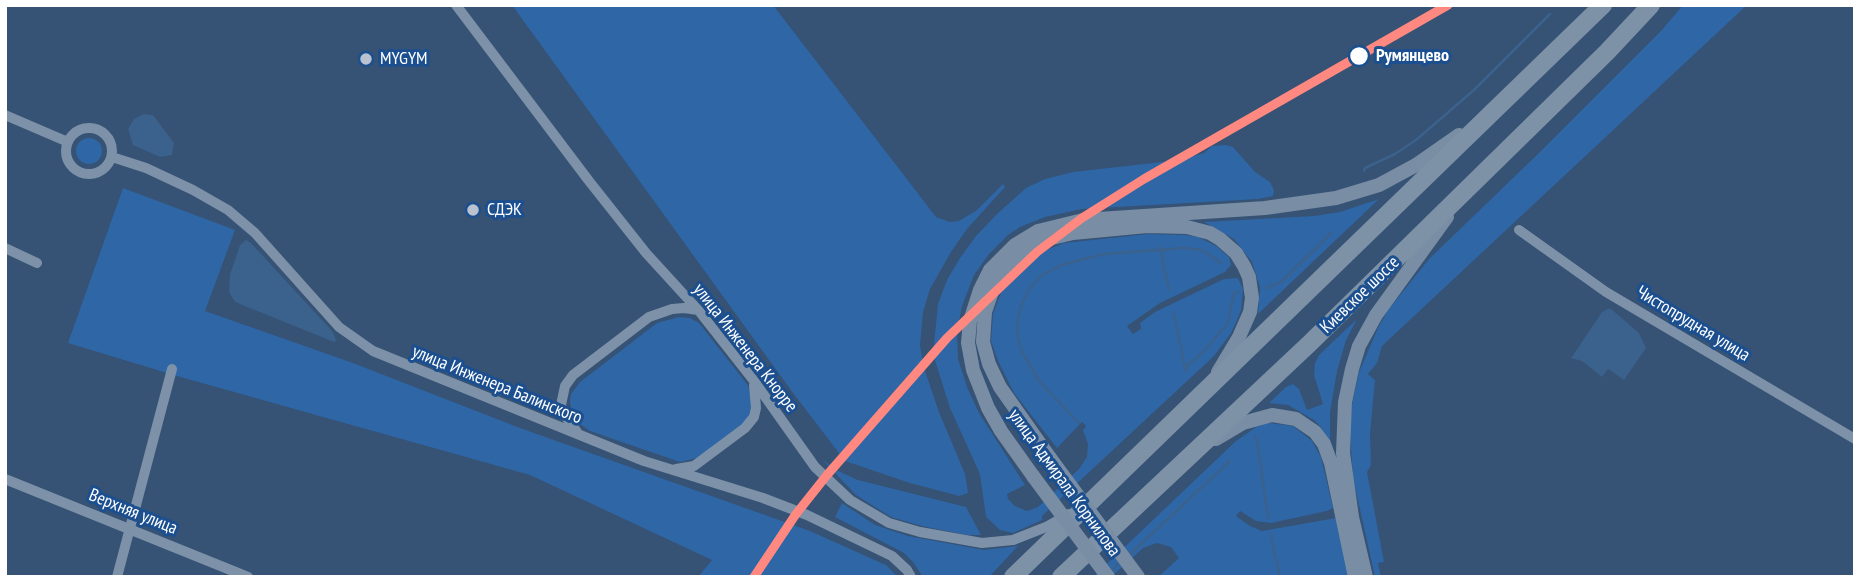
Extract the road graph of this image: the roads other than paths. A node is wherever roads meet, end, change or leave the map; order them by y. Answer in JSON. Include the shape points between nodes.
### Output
{"nodes":[{"id":1,"x":456,"y":5,"type":"edge"},
{"id":2,"x":1603,"y":5,"type":"edge"},
{"id":3,"x":1651,"y":5,"type":"edge"},
{"id":4,"x":1539,"y":68,"type":"junction"},
{"id":5,"x":5,"y":115,"type":"edge"},
{"id":6,"x":68,"y":142,"type":"junction"},
{"id":7,"x":112,"y":157,"type":"junction"},
{"id":8,"x":1469,"y":187,"type":"junction"},
{"id":9,"x":1518,"y":230,"type":"dead end"},
{"id":10,"x":5,"y":248,"type":"edge"},
{"id":11,"x":37,"y":262,"type":"dead end"},
{"id":12,"x":699,"y":311,"type":"junction"},
{"id":13,"x":172,"y":369,"type":"dead end"},
{"id":14,"x":754,"y":381,"type":"junction"},
{"id":15,"x":1201,"y":396,"type":"junction"},
{"id":16,"x":578,"y":434,"type":"junction"},
{"id":17,"x":1855,"y":439,"type":"edge"},
{"id":18,"x":1192,"y":456,"type":"junction"},
{"id":19,"x":673,"y":470,"type":"junction"},
{"id":20,"x":5,"y":479,"type":"edge"},
{"id":21,"x":1094,"y":500,"type":"junction"},
{"id":22,"x":129,"y":527,"type":"junction"},
{"id":23,"x":117,"y":577,"type":"edge"},
{"id":24,"x":248,"y":577,"type":"edge"},
{"id":25,"x":911,"y":577,"type":"edge"},
{"id":26,"x":1013,"y":577,"type":"edge"},
{"id":27,"x":1061,"y":577,"type":"edge"},
{"id":28,"x":1108,"y":577,"type":"edge"},
{"id":29,"x":1138,"y":577,"type":"edge"},
{"id":30,"x":1355,"y":577,"type":"edge"},
{"id":31,"x":1366,"y":577,"type":"edge"}],
"edges":[{"from":1,"to":12,"type":"street","name":"улица Инженера Кнорре","via":[[595,189]]},
{"from":2,"to":4,"type":"highway"},
{"from":3,"to":8,"type":"highway","name":"Киевское шоссе"},
{"from":4,"to":15,"type":"highway"},
{"from":4,"to":28,"type":"main road","name":"улица Адмирала Корнилова","bridge":true,"via":[[1447,145],[1379,185],[1290,206],[1083,220],[1038,231],[1015,245],[990,271],[970,321],[973,370],[988,408]]},
{"from":5,"to":6,"type":"street"},
{"from":6,"to":7,"type":"street","via":[[79,130],[98,130],[110,141]]},
{"from":6,"to":7,"type":"street","via":[[67,158],[80,173],[99,172]]},
{"from":7,"to":16,"type":"street","name":"улица Инженера Балинского","via":[[146,168],[228,210],[339,327],[373,351]]},
{"from":8,"to":18,"type":"highway","name":"Киевское шоссе"},
{"from":8,"to":31,"type":"main road","via":[[1381,306],[1352,369],[1343,453]]},
{"from":9,"to":17,"type":"street","name":"Чистопрудная улица","via":[[1606,292]]},
{"from":10,"to":11,"type":"street"},
{"from":12,"to":14,"type":"street","name":"улица Инженера Кнорре"},
{"from":12,"to":16,"type":"street","via":[[673,309],[649,317],[573,374],[561,405]]},
{"from":13,"to":22,"type":"street"},
{"from":14,"to":19,"type":"street","via":[[756,408],[745,428],[694,466]]},
{"from":14,"to":21,"type":"street","name":"улица Инженера Кнорре","via":[[815,467],[859,507],[889,523],[943,537],[997,543],[1046,527]]},
{"from":15,"to":21,"type":"highway"},
{"from":15,"to":29,"type":"main road","name":"улица Адмирала Корнилова","bridge":true,"via":[[1232,351],[1250,312],[1249,277],[1228,245],[1200,230],[1167,225],[1084,231],[1042,241],[1000,277],[987,303],[982,332],[994,376]]},
{"from":16,"to":19,"type":"street","name":"улица Инженера Балинского"},
{"from":18,"to":27,"type":"highway","name":"Киевское шоссе"},
{"from":18,"to":30,"type":"main road","via":[[1232,429],[1262,416],[1287,416],[1312,429],[1330,459]]},
{"from":19,"to":25,"type":"street","name":"улица Инженера Балинского","via":[[807,515],[892,556]]},
{"from":20,"to":22,"type":"street","name":"Верхняя улица"},
{"from":21,"to":26,"type":"highway"},
{"from":22,"to":23,"type":"street"},
{"from":22,"to":24,"type":"street","name":"Верхняя улица"}]}
